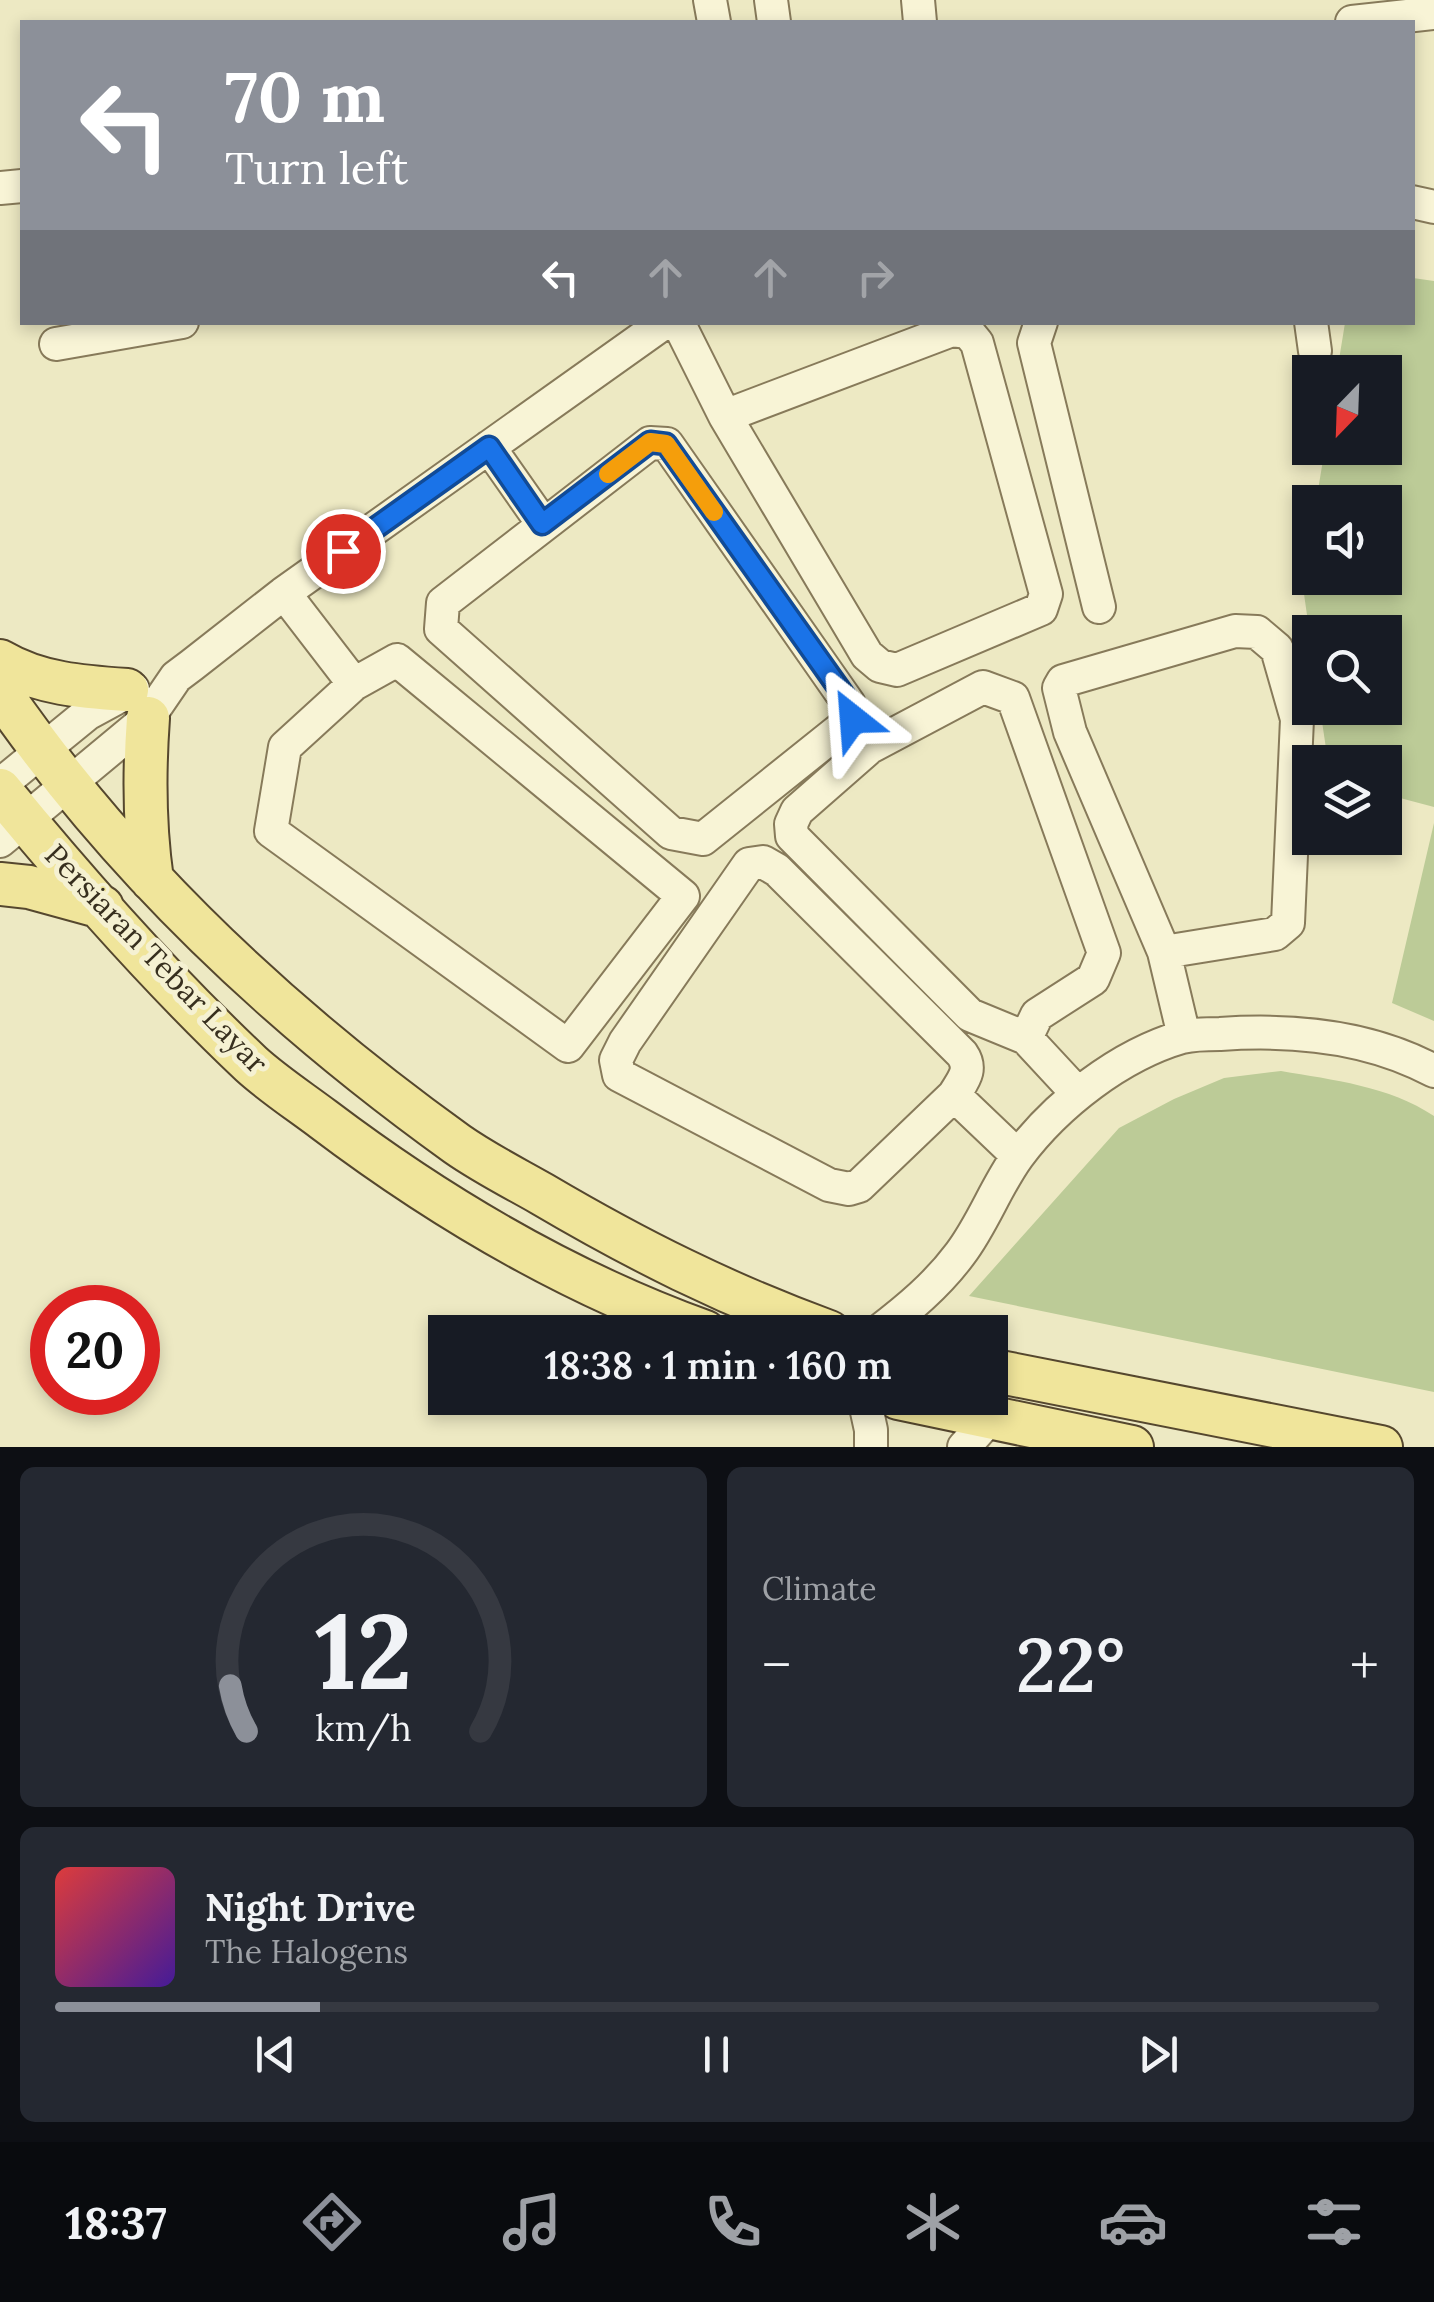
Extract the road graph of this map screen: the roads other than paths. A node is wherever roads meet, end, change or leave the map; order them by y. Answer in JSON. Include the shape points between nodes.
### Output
{"nodes":[{"id":1,"x":1434,"y":13,"type":"edge"},
{"id":2,"x":1370,"y":20,"type":"edge"},
{"id":3,"x":165,"y":325,"type":"edge"},
{"id":4,"x":661,"y":325,"type":"edge"},
{"id":5,"x":680,"y":325,"type":"edge"},
{"id":6,"x":1040,"y":325,"type":"edge"},
{"id":7,"x":56,"y":344,"type":"dead end"},
{"id":8,"x":725,"y":416,"type":"junction"},
{"id":9,"x":489,"y":447,"type":"junction"},
{"id":10,"x":542,"y":524,"type":"junction"},
{"id":11,"x":284,"y":593,"type":"junction"},
{"id":12,"x":1099,"y":607,"type":"dead end"},
{"id":13,"x":0,"y":661,"type":"edge"},
{"id":14,"x":354,"y":684,"type":"junction"},
{"id":15,"x":0,"y":692,"type":"edge"},
{"id":16,"x":138,"y":704,"type":"junction"},
{"id":17,"x":40,"y":750,"type":"junction"},
{"id":18,"x":68,"y":784,"type":"junction"},
{"id":19,"x":6,"y":809,"type":"edge"},
{"id":20,"x":152,"y":880,"type":"junction"},
{"id":21,"x":0,"y":884,"type":"edge"},
{"id":22,"x":102,"y":907,"type":"junction"},
{"id":23,"x":1164,"y":952,"type":"junction"},
{"id":24,"x":1184,"y":1036,"type":"junction"},
{"id":25,"x":1026,"y":1038,"type":"junction"},
{"id":26,"x":1434,"y":1071,"type":"edge"},
{"id":27,"x":1078,"y":1094,"type":"junction"},
{"id":28,"x":954,"y":1095,"type":"junction"},
{"id":29,"x":1018,"y":1156,"type":"junction"},
{"id":30,"x":662,"y":1315,"type":"edge"},
{"id":31,"x":783,"y":1315,"type":"edge"},
{"id":32,"x":900,"y":1315,"type":"edge"},
{"id":33,"x":1008,"y":1374,"type":"edge"},
{"id":34,"x":868,"y":1415,"type":"edge"},
{"id":35,"x":936,"y":1415,"type":"edge"},
{"id":36,"x":977,"y":1433,"type":"edge"},
{"id":37,"x":871,"y":1447,"type":"edge"},
{"id":38,"x":1132,"y":1447,"type":"edge"},
{"id":39,"x":1382,"y":1447,"type":"edge"}],
"edges":[{"from":1,"to":2,"type":"street"},
{"from":3,"to":7,"type":"street"},
{"from":4,"to":9,"type":"street"},
{"from":5,"to":8,"type":"street"},
{"from":6,"to":12,"type":"street","via":[[1034,343]]},
{"from":8,"to":8,"type":"street","via":[[867,656],[880,666],[897,670],[1041,608],[1046,594],[977,342],[968,332],[952,330]]},
{"from":9,"to":10,"type":"street"},
{"from":9,"to":11,"type":"street"},
{"from":10,"to":10,"type":"street","via":[[443,603],[441,629],[672,832],[703,839],[853,719],[850,704],[666,444],[650,442]]},
{"from":11,"to":14,"type":"street"},
{"from":11,"to":16,"type":"street"},
{"from":13,"to":16,"type":"main road"},
{"from":14,"to":14,"type":"street","via":[[285,748],[271,831],[568,1046],[683,896],[397,660]]},
{"from":15,"to":17,"type":"main road","name":"Persiaran Tebar Layar"},
{"from":16,"to":17,"type":"street","via":[[87,714]]},
{"from":16,"to":18,"type":"street"},
{"from":16,"to":20,"type":"main road"},
{"from":17,"to":18,"type":"main road","name":"Persiaran Tebar Layar"},
{"from":17,"to":19,"type":"street"},
{"from":18,"to":19,"type":"street"},
{"from":18,"to":20,"type":"main road","name":"Persiaran Tebar Layar"},
{"from":19,"to":22,"type":"main road","name":"Persiaran Tebar Layar"},
{"from":20,"to":31,"type":"main road","name":"Persiaran Tebar Layar","via":[[296,1018],[460,1146],[637,1250]]},
{"from":21,"to":22,"type":"main road"},
{"from":22,"to":30,"type":"main road","name":"Persiaran Tebar Layar","via":[[254,1066],[371,1155],[496,1236]]},
{"from":23,"to":23,"type":"street","via":[[1070,732],[1059,688],[1235,631],[1257,632],[1277,649],[1297,719],[1288,923],[1274,934]]},
{"from":23,"to":24,"type":"street"},
{"from":24,"to":26,"type":"street","via":[[1260,1031],[1337,1037]]},
{"from":24,"to":27,"type":"street","via":[[1122,1062]]},
{"from":25,"to":25,"type":"street","via":[[970,1015],[792,836],[790,824],[870,747],[984,686],[1012,698],[1104,953],[1093,979],[1037,1015]]},
{"from":25,"to":27,"type":"street"},
{"from":27,"to":29,"type":"street"},
{"from":28,"to":28,"type":"street","via":[[967,1072],[962,1054],[764,862],[749,864],[616,1060],[618,1075],[849,1190]]},
{"from":28,"to":29,"type":"street"},
{"from":29,"to":32,"type":"street","via":[[961,1253]]},
{"from":33,"to":39,"type":"main road"},
{"from":34,"to":37,"type":"street"},
{"from":35,"to":36,"type":"main road"},
{"from":36,"to":38,"type":"main road"}]}
